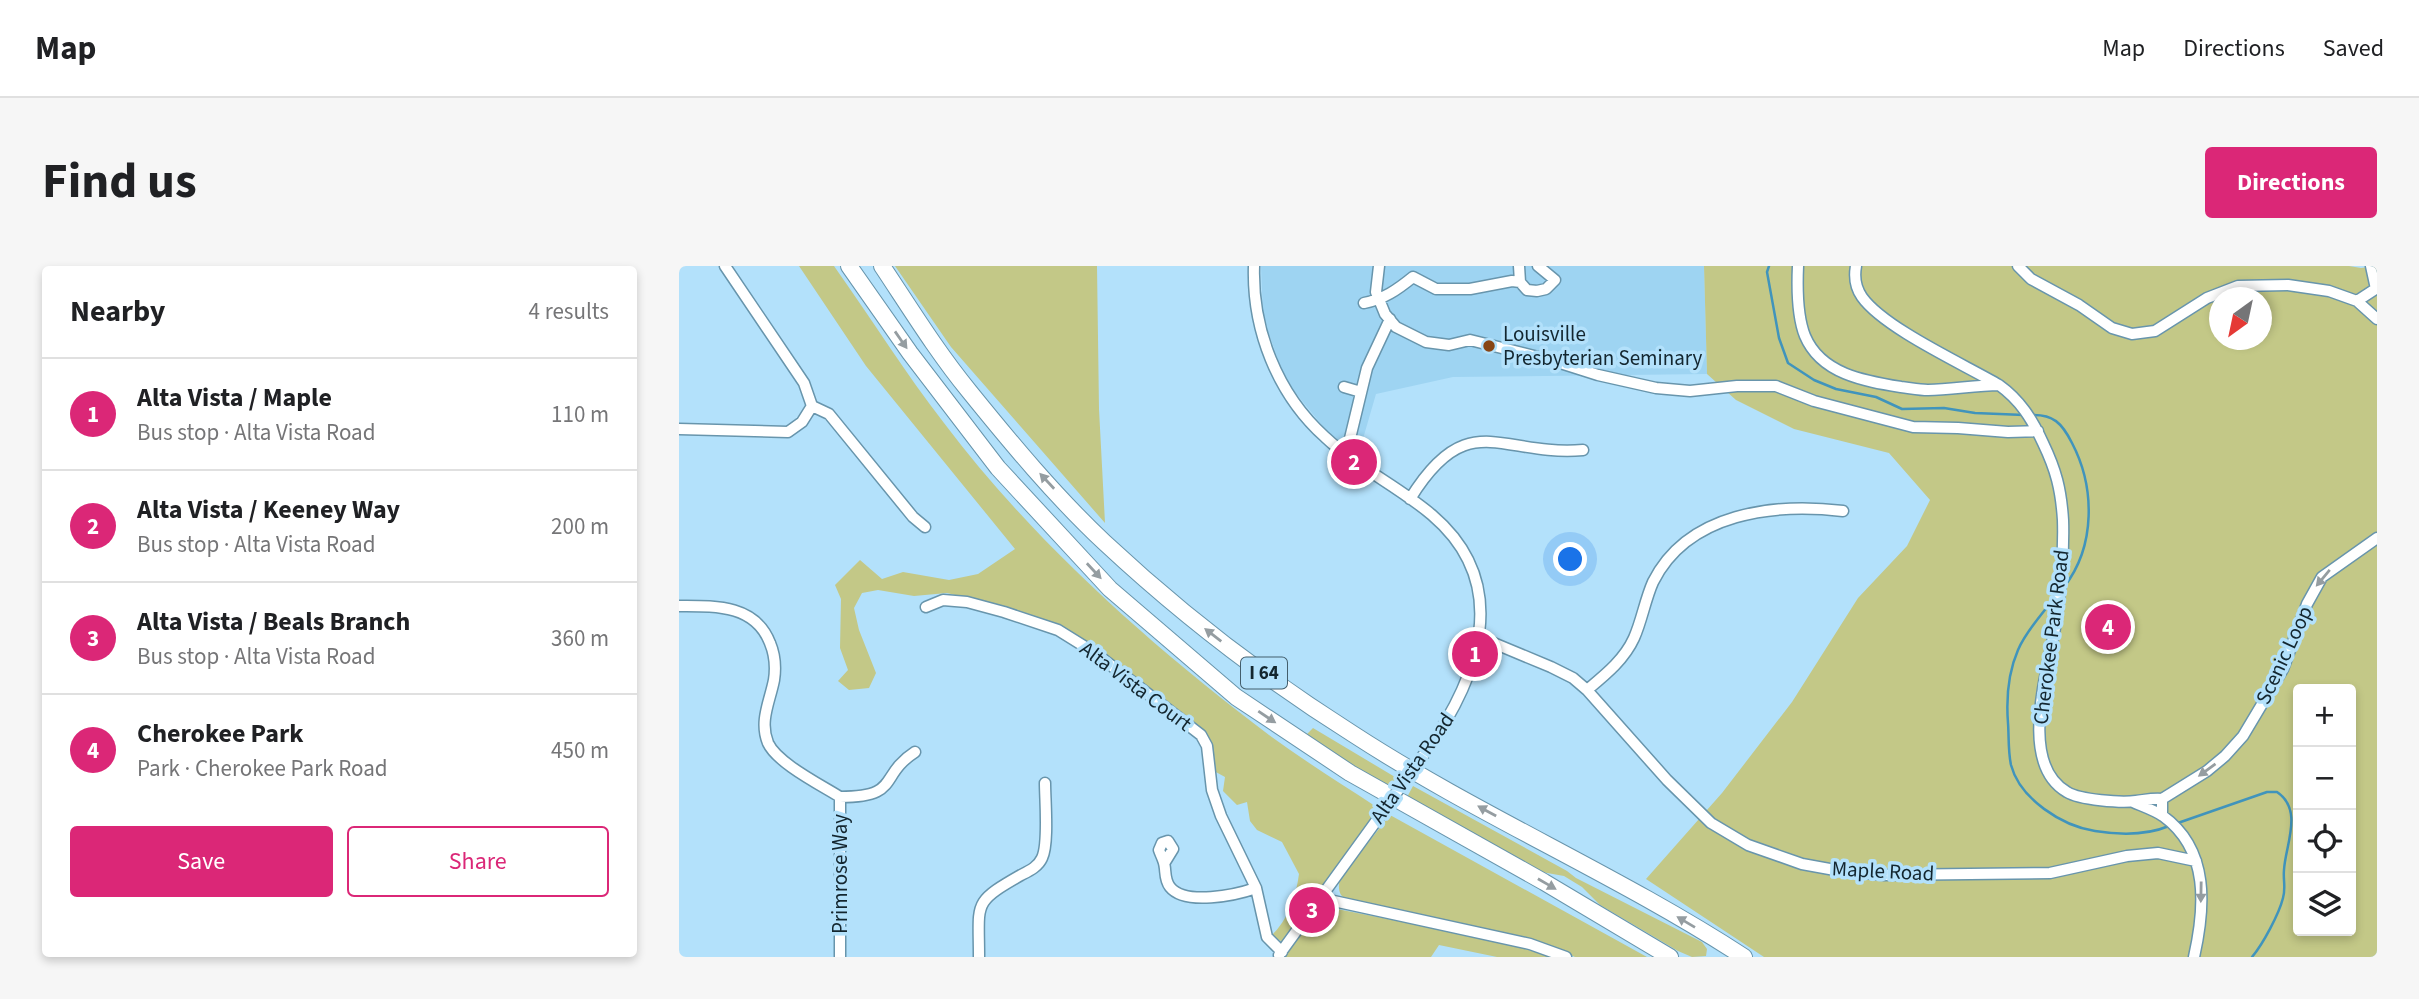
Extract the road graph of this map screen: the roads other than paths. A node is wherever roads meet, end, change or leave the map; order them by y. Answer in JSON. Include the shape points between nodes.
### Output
{"nodes":[{"id":1,"x":725,"y":266,"type":"edge"},
{"id":2,"x":849,"y":266,"type":"edge"},
{"id":3,"x":882,"y":266,"type":"edge"},
{"id":4,"x":1254,"y":266,"type":"edge"},
{"id":5,"x":1379,"y":266,"type":"edge"},
{"id":6,"x":1519,"y":266,"type":"edge"},
{"id":7,"x":1538,"y":266,"type":"edge"},
{"id":8,"x":1798,"y":266,"type":"edge"},
{"id":9,"x":1856,"y":266,"type":"edge"},
{"id":10,"x":2018,"y":266,"type":"edge"},
{"id":11,"x":2371,"y":266,"type":"edge"},
{"id":12,"x":1412,"y":271,"type":"edge"},
{"id":13,"x":1520,"y":282,"type":"junction"},
{"id":14,"x":2377,"y":288,"type":"edge"},
{"id":15,"x":1378,"y":300,"type":"junction"},
{"id":16,"x":2357,"y":302,"type":"junction"},
{"id":17,"x":1364,"y":303,"type":"dead end"},
{"id":18,"x":2377,"y":318,"type":"edge"},
{"id":19,"x":1389,"y":319,"type":"junction"},
{"id":20,"x":1999,"y":385,"type":"junction"},
{"id":21,"x":1344,"y":387,"type":"dead end"},
{"id":22,"x":1361,"y":393,"type":"junction"},
{"id":23,"x":812,"y":406,"type":"junction"},
{"id":24,"x":679,"y":429,"type":"edge"},
{"id":25,"x":2037,"y":429,"type":"junction"},
{"id":26,"x":1583,"y":450,"type":"dead end"},
{"id":27,"x":1346,"y":455,"type":"junction"},
{"id":28,"x":1410,"y":499,"type":"junction"},
{"id":29,"x":1843,"y":511,"type":"dead end"},
{"id":30,"x":925,"y":527,"type":"dead end"},
{"id":31,"x":2377,"y":538,"type":"edge"},
{"id":32,"x":679,"y":606,"type":"edge"},
{"id":33,"x":926,"y":607,"type":"dead end"},
{"id":34,"x":1479,"y":637,"type":"junction"},
{"id":35,"x":1587,"y":690,"type":"junction"},
{"id":36,"x":915,"y":752,"type":"dead end"},
{"id":37,"x":1045,"y":783,"type":"dead end"},
{"id":38,"x":840,"y":797,"type":"junction"},
{"id":39,"x":2162,"y":799,"type":"junction"},
{"id":40,"x":2133,"y":802,"type":"junction"},
{"id":41,"x":2162,"y":815,"type":"junction"},
{"id":42,"x":2196,"y":861,"type":"junction"},
{"id":43,"x":1164,"y":862,"type":"dead end"},
{"id":44,"x":1256,"y":888,"type":"junction"},
{"id":45,"x":1319,"y":898,"type":"junction"},
{"id":46,"x":1279,"y":954,"type":"edge"},
{"id":47,"x":840,"y":957,"type":"edge"},
{"id":48,"x":979,"y":957,"type":"edge"},
{"id":49,"x":1566,"y":957,"type":"edge"},
{"id":50,"x":1670,"y":957,"type":"edge"},
{"id":51,"x":1744,"y":957,"type":"edge"},
{"id":52,"x":2194,"y":957,"type":"edge"}],
"edges":[{"from":1,"to":23,"type":"street","via":[[804,383]]},
{"from":2,"to":50,"type":"highway","number":"I 64","one_way":true,"via":[[998,468],[1111,589],[1236,696],[1350,773]]},
{"from":51,"to":3,"type":"highway","number":"I 64","one_way":true,"via":[[1628,887],[1353,735],[1180,609],[1102,540],[1034,468],[967,388]]},
{"from":4,"to":27,"type":"street","name":"Alta Vista Road","via":[[1258,317],[1271,361],[1294,402]]},
{"from":5,"to":15,"type":"street"},
{"from":6,"to":13,"type":"street"},
{"from":7,"to":13,"type":"street","via":[[1555,280],[1546,289],[1527,290]]},
{"from":8,"to":20,"type":"street","via":[[1805,335],[1827,364],[1880,384],[1927,390]]},
{"from":9,"to":20,"type":"street","name":"Cherokee Park Road","via":[[1858,290],[1878,312]]},
{"from":10,"to":16,"type":"street","via":[[2031,279],[2112,328],[2132,334],[2155,331],[2207,298],[2238,286],[2309,286]]},
{"from":11,"to":14,"type":"street"},
{"from":12,"to":13,"type":"street","via":[[1436,289]]},
{"from":12,"to":15,"type":"street","via":[[1398,290]]},
{"from":14,"to":16,"type":"street"},
{"from":15,"to":17,"type":"street"},
{"from":15,"to":19,"type":"street"},
{"from":16,"to":18,"type":"street"},
{"from":19,"to":22,"type":"street"},
{"from":19,"to":25,"type":"street","via":[[1426,342],[1449,345],[1470,340],[1656,388],[1690,391],[1776,386],[1913,428]]},
{"from":20,"to":25,"type":"street","name":"Cherokee Park Road","via":[[2021,404]]},
{"from":21,"to":22,"type":"street"},
{"from":22,"to":27,"type":"street"},
{"from":23,"to":24,"type":"street","via":[[802,422],[788,432]]},
{"from":23,"to":30,"type":"street","via":[[829,414]]},
{"from":25,"to":40,"type":"street","name":"Cherokee Park Road","via":[[2059,481],[2063,521],[2057,613],[2041,697],[2042,755],[2048,772],[2073,795]]},
{"from":26,"to":28,"type":"street","via":[[1469,443],[1435,463]]},
{"from":27,"to":28,"type":"street","name":"Alta Vista Road"},
{"from":28,"to":34,"type":"street","name":"Alta Vista Road","via":[[1446,528],[1469,565],[1479,596]]},
{"from":29,"to":35,"type":"street","via":[[1766,510],[1697,534],[1677,550],[1655,579],[1628,649]]},
{"from":31,"to":39,"type":"street","name":"Scenic Loop","one_way":true,"via":[[2322,577],[2283,668],[2243,736],[2207,771]]},
{"from":32,"to":38,"type":"street","name":"Primrose Way","via":[[736,610],[761,627],[775,660],[765,717],[767,740],[780,758]]},
{"from":33,"to":44,"type":"street","name":"Alta Vista Court","via":[[943,600],[967,602],[1058,630],[1192,727],[1206,741],[1220,816]]},
{"from":34,"to":35,"type":"street","name":"Maple Road","via":[[1551,667]]},
{"from":34,"to":45,"type":"street","name":"Alta Vista Road","bridge":true,"via":[[1461,693],[1442,730]]},
{"from":35,"to":42,"type":"street","name":"Maple Road","via":[[1711,823],[1748,845],[1802,864],[1884,875],[2050,873],[2141,853]]},
{"from":36,"to":38,"type":"street","via":[[880,790],[863,797]]},
{"from":37,"to":48,"type":"street","via":[[1044,854],[1038,865],[982,902]]},
{"from":38,"to":47,"type":"street","name":"Primrose Way"},
{"from":39,"to":40,"type":"street","name":"Cherokee Park Road"},
{"from":39,"to":41,"type":"street"},
{"from":40,"to":41,"type":"street","name":"Cherokee Park Road"},
{"from":41,"to":42,"type":"street","via":[[2179,832]]},
{"from":42,"to":52,"type":"street","one_way":true,"via":[[2201,881]]},
{"from":43,"to":44,"type":"street","via":[[1169,885],[1187,896],[1232,895]]},
{"from":44,"to":46,"type":"street","name":"Alta Vista Court","via":[[1263,928]]},
{"from":45,"to":46,"type":"street","name":"Alta Vista Road"},
{"from":45,"to":49,"type":"street","via":[[1517,941]]}]}
